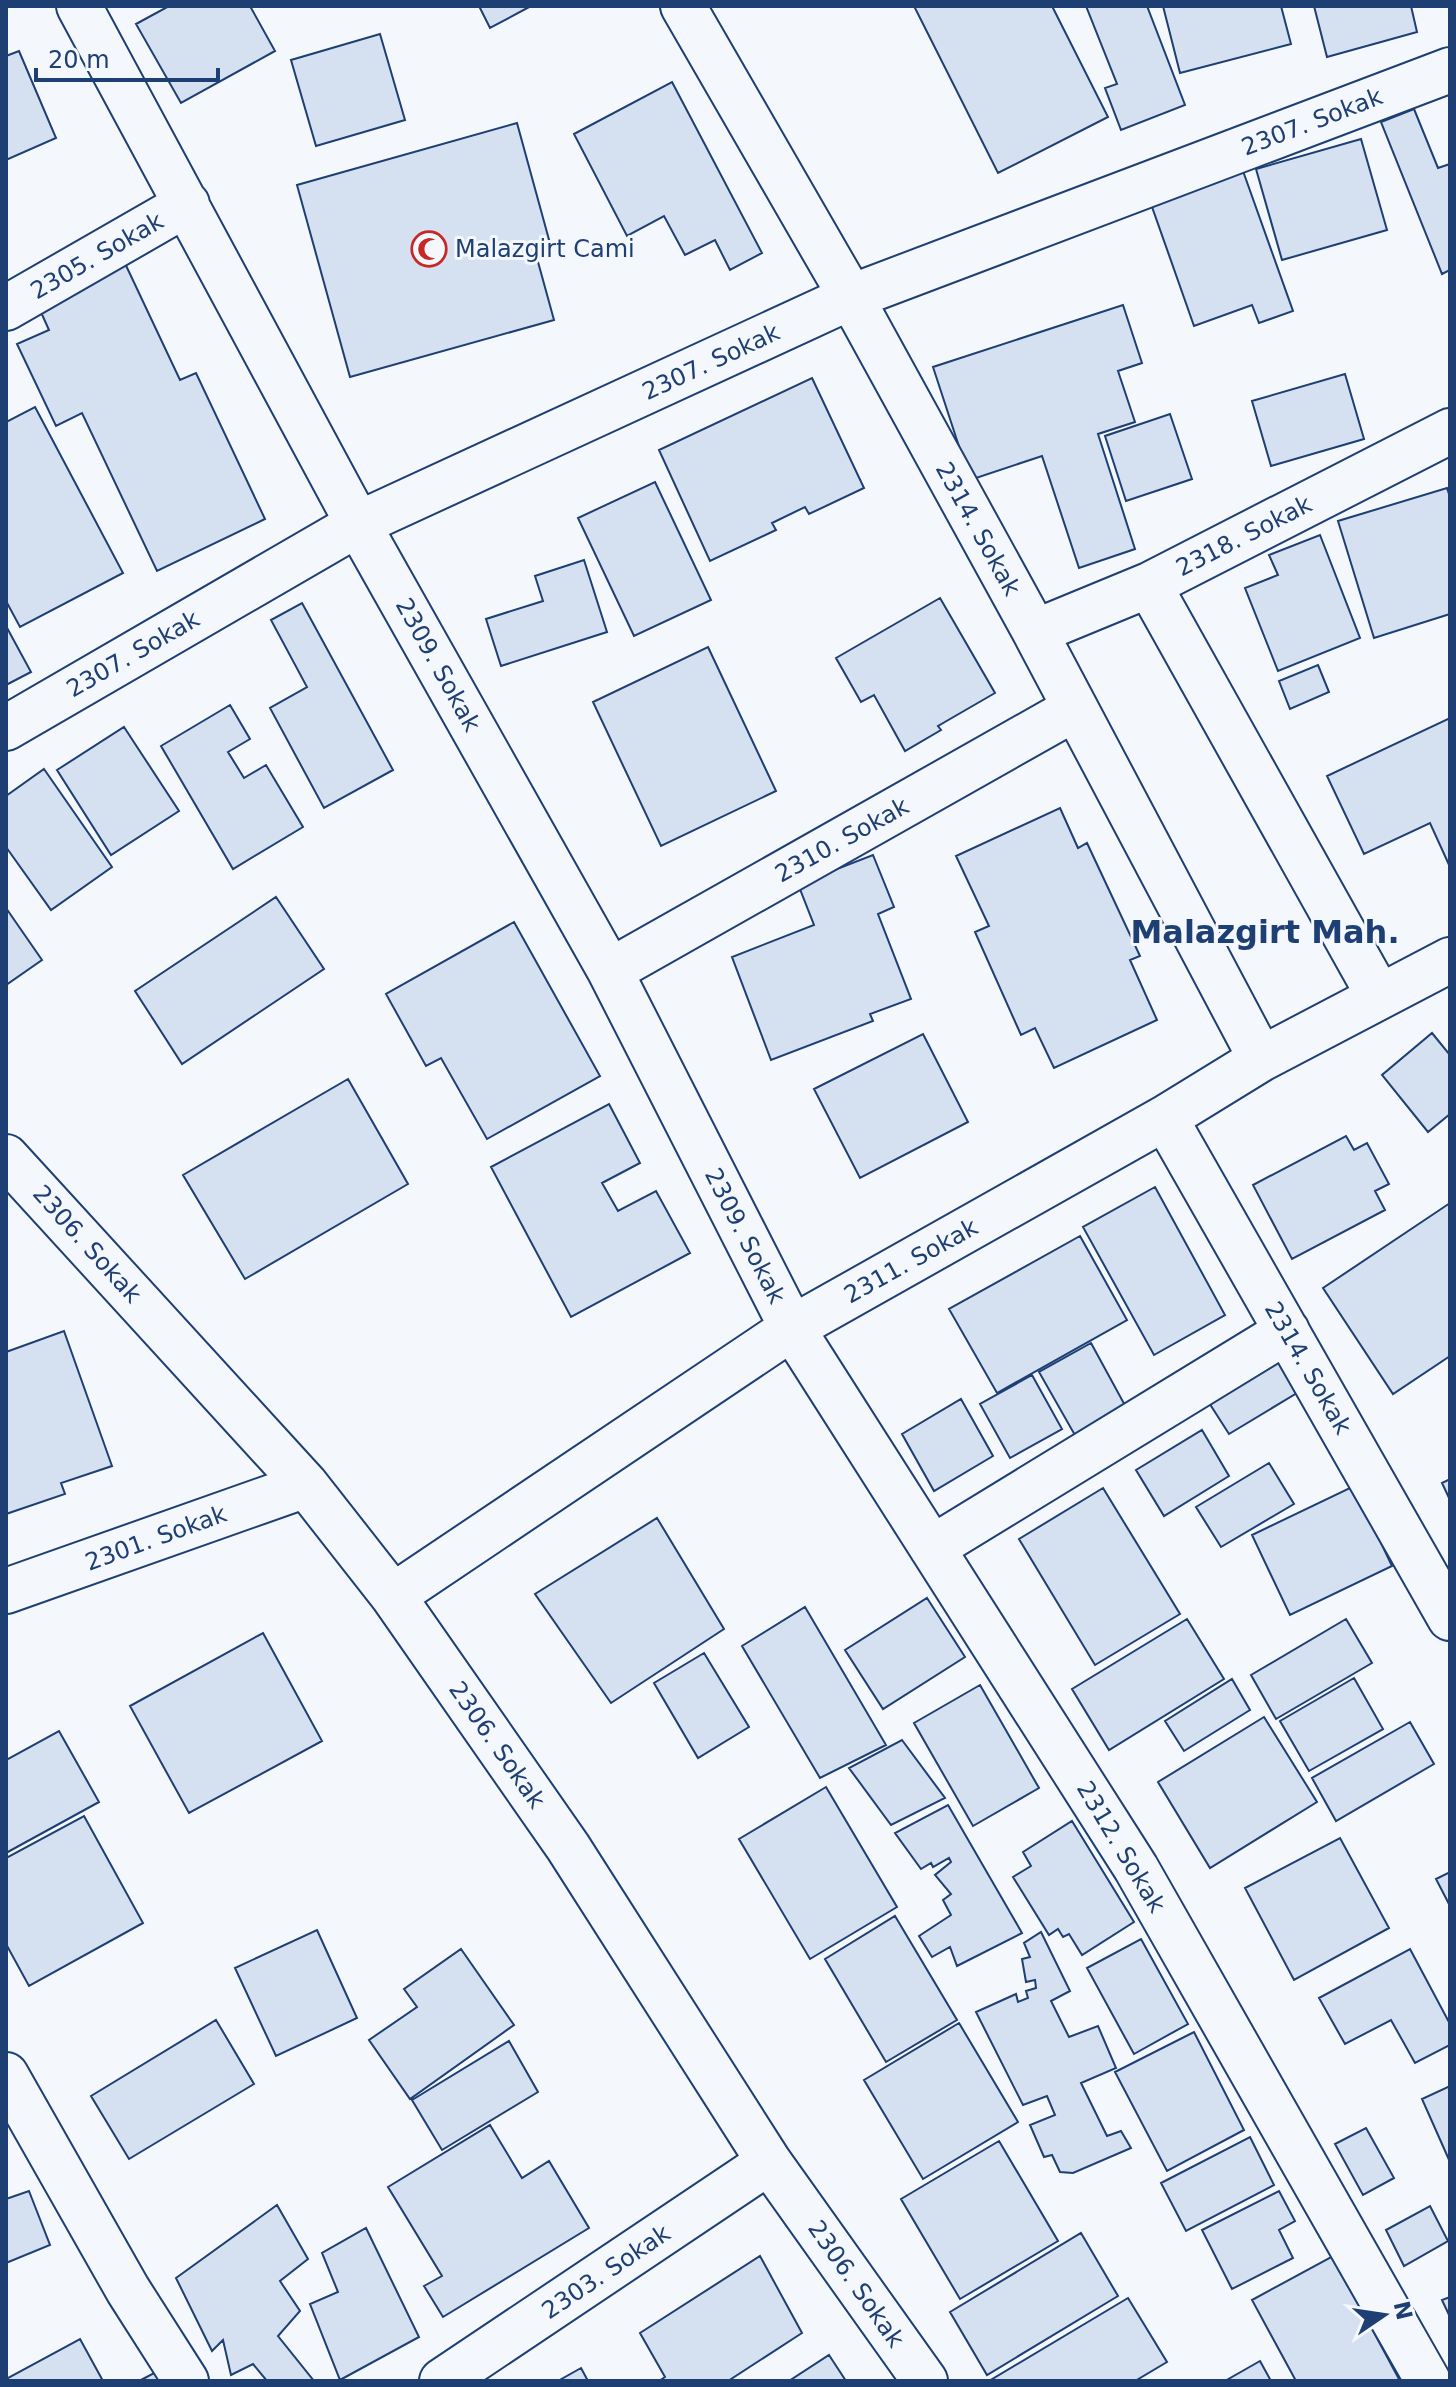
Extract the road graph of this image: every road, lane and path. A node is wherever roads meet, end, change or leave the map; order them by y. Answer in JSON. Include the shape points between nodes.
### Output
{"nodes":[{"id":1,"x":79,"y":6,"type":"edge"},
{"id":2,"x":683,"y":6,"type":"edge"},
{"id":3,"x":1450,"y":70,"type":"edge"},
{"id":4,"x":187,"y":204,"type":"junction"},
{"id":5,"x":851,"y":297,"type":"junction"},
{"id":6,"x":6,"y":308,"type":"edge"},
{"id":7,"x":1450,"y":431,"type":"edge"},
{"id":8,"x":358,"y":524,"type":"junction"},
{"id":9,"x":1149,"y":585,"type":"junction"},
{"id":10,"x":1035,"y":632,"type":"junction"},
{"id":11,"x":1074,"y":709,"type":"junction"},
{"id":12,"x":6,"y":728,"type":"edge"},
{"id":13,"x":610,"y":971,"type":"junction"},
{"id":14,"x":1445,"y":971,"type":"edge"},
{"id":15,"x":1379,"y":996,"type":"junction"},
{"id":16,"x":1261,"y":1059,"type":"junction"},
{"id":17,"x":1165,"y":1118,"type":"junction"},
{"id":18,"x":6,"y":1157,"type":"edge"},
{"id":19,"x":792,"y":1328,"type":"junction"},
{"id":20,"x":1287,"y":1331,"type":"junction"},
{"id":21,"x":306,"y":1485,"type":"junction"},
{"id":22,"x":932,"y":1548,"type":"junction"},
{"id":23,"x":6,"y":1591,"type":"edge"},
{"id":24,"x":393,"y":1596,"type":"junction"},
{"id":25,"x":1450,"y":1618,"type":"edge"},
{"id":26,"x":6,"y":2075,"type":"edge"},
{"id":27,"x":769,"y":2162,"type":"junction"},
{"id":28,"x":186,"y":2381,"type":"edge"},
{"id":29,"x":442,"y":2381,"type":"edge"},
{"id":30,"x":925,"y":2381,"type":"edge"},
{"id":31,"x":1428,"y":2381,"type":"edge"}],
"edges":[{"from":1,"to":4,"type":"street","name":"2309. Sokak"},
{"from":2,"to":5,"type":"street","name":"2314. Sokak"},
{"from":3,"to":5,"type":"street","name":"2307. Sokak"},
{"from":4,"to":6,"type":"street","name":"2305. Sokak"},
{"from":4,"to":8,"type":"street","name":"2309. Sokak"},
{"from":5,"to":8,"type":"street","name":"2307. Sokak"},
{"from":5,"to":10,"type":"street","name":"2314. Sokak"},
{"from":7,"to":9,"type":"street","name":"2318. Sokak"},
{"from":8,"to":12,"type":"street","name":"2307. Sokak"},
{"from":8,"to":13,"type":"street","name":"2309. Sokak"},
{"from":9,"to":10,"type":"street","name":"2318. Sokak"},
{"from":9,"to":15,"type":"street"},
{"from":10,"to":11,"type":"street","name":"2314. Sokak"},
{"from":11,"to":13,"type":"street","name":"2310. Sokak"},
{"from":11,"to":16,"type":"street","name":"2314. Sokak"},
{"from":13,"to":19,"type":"street","name":"2309. Sokak"},
{"from":14,"to":15,"type":"street","name":"2311. Sokak"},
{"from":15,"to":16,"type":"street","name":"2311. Sokak"},
{"from":16,"to":17,"type":"street","name":"2311. Sokak"},
{"from":17,"to":19,"type":"street","name":"2311. Sokak"},
{"from":17,"to":20,"type":"street","name":"2314. Sokak"},
{"from":18,"to":21,"type":"street","name":"2306. Sokak"},
{"from":19,"to":22,"type":"street","name":"2312. Sokak"},
{"from":19,"to":24,"type":"street","name":"2311. Sokak"},
{"from":20,"to":22,"type":"street"},
{"from":20,"to":25,"type":"street","name":"2314. Sokak"},
{"from":21,"to":23,"type":"street","name":"2301. Sokak"},
{"from":21,"to":24,"type":"street","name":"2306. Sokak"},
{"from":22,"to":31,"type":"street","name":"2312. Sokak","via":[[1136,1868]]},
{"from":24,"to":27,"type":"street","name":"2306. Sokak","via":[[568,1847]]},
{"from":26,"to":28,"type":"street"},
{"from":27,"to":29,"type":"street","name":"2303. Sokak"},
{"from":27,"to":30,"type":"street","name":"2306. Sokak"}]}
